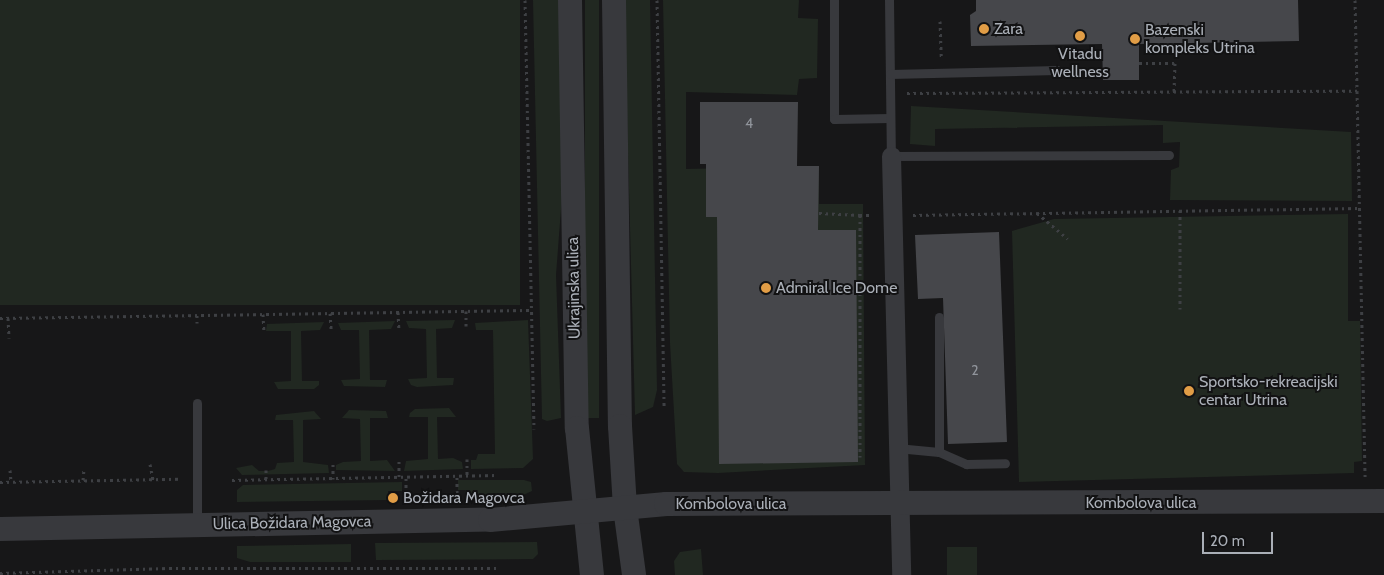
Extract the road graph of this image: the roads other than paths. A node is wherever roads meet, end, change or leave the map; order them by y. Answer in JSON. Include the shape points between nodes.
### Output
{"nodes":[{"id":1,"x":570,"y":0,"type":"edge"},
{"id":2,"x":614,"y":0,"type":"edge"},
{"id":3,"x":834,"y":0,"type":"edge"},
{"id":4,"x":889,"y":0,"type":"edge"},
{"id":5,"x":1057,"y":70,"type":"dead end"},
{"id":6,"x":890,"y":74,"type":"junction"},
{"id":7,"x":890,"y":118,"type":"junction"},
{"id":8,"x":1169,"y":155,"type":"dead end"},
{"id":9,"x":891,"y":156,"type":"junction"},
{"id":10,"x":939,"y":317,"type":"dead end"},
{"id":11,"x":197,"y":403,"type":"dead end"},
{"id":12,"x":897,"y":448,"type":"junction"},
{"id":13,"x":939,"y":452,"type":"junction"},
{"id":14,"x":1005,"y":463,"type":"dead end"},
{"id":15,"x":1384,"y":501,"type":"edge"},
{"id":16,"x":898,"y":505,"type":"junction"},
{"id":17,"x":625,"y":508,"type":"junction"},
{"id":18,"x":583,"y":512,"type":"junction"},
{"id":19,"x":197,"y":525,"type":"junction"},
{"id":20,"x":0,"y":529,"type":"edge"},
{"id":21,"x":592,"y":575,"type":"edge"},
{"id":22,"x":634,"y":575,"type":"edge"},
{"id":23,"x":901,"y":575,"type":"edge"}],
"edges":[{"from":1,"to":18,"type":"street","name":"Ukrajinska ulica","via":[[576,428]]},
{"from":2,"to":17,"type":"street","via":[[620,426]]},
{"from":3,"to":7,"type":"lane","via":[[834,119]]},
{"from":4,"to":6,"type":"lane"},
{"from":5,"to":6,"type":"lane"},
{"from":6,"to":7,"type":"lane"},
{"from":7,"to":9,"type":"lane"},
{"from":8,"to":9,"type":"lane"},
{"from":9,"to":12,"type":"street"},
{"from":10,"to":13,"type":"lane"},
{"from":11,"to":19,"type":"lane"},
{"from":12,"to":13,"type":"lane"},
{"from":12,"to":16,"type":"street"},
{"from":13,"to":14,"type":"lane","via":[[966,464]]},
{"from":15,"to":16,"type":"street","name":"Kombolova ulica"},
{"from":16,"to":17,"type":"street","name":"Kombolova ulica","via":[[666,504]]},
{"from":16,"to":23,"type":"street"},
{"from":17,"to":18,"type":"street","name":"Kombolova ulica"},
{"from":17,"to":22,"type":"street"},
{"from":18,"to":19,"type":"street","name":"Ulica Božidara Magovca","via":[[490,520]]},
{"from":18,"to":21,"type":"street","name":"Ukrajinska ulica"},
{"from":19,"to":20,"type":"street","name":"Ulica Božidara Magovca"}]}
